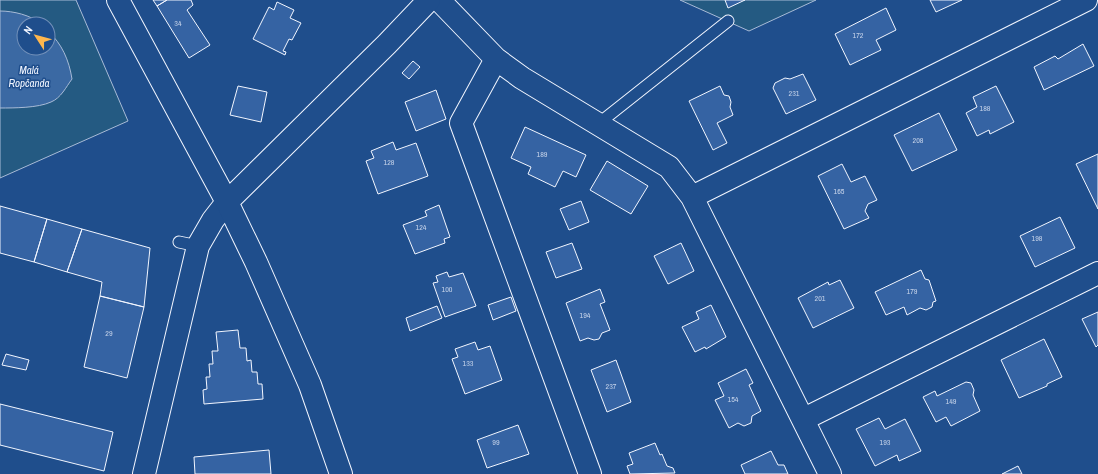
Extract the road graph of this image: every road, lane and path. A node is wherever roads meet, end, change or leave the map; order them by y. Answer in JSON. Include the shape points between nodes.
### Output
{"nodes":[{"id":1,"x":118,"y":0,"type":"edge"},
{"id":2,"x":429,"y":0,"type":"edge"},
{"id":3,"x":439,"y":0,"type":"edge"},
{"id":4,"x":1086,"y":0,"type":"edge"},
{"id":5,"x":728,"y":21,"type":"dead end"},
{"id":6,"x":496,"y":59,"type":"junction"},
{"id":7,"x":598,"y":124,"type":"junction"},
{"id":8,"x":692,"y":198,"type":"junction"},
{"id":9,"x":227,"y":202,"type":"junction"},
{"id":10,"x":1098,"y":273,"type":"edge"},
{"id":11,"x":804,"y":419,"type":"junction"},
{"id":12,"x":144,"y":474,"type":"edge"},
{"id":13,"x":341,"y":474,"type":"edge"},
{"id":14,"x":590,"y":474,"type":"edge"},
{"id":15,"x":830,"y":474,"type":"edge"}],
"edges":[{"from":1,"to":9,"type":"street"},
{"from":2,"to":9,"type":"street"},
{"from":3,"to":6,"type":"street"},
{"from":4,"to":8,"type":"street"},
{"from":5,"to":7,"type":"lane"},
{"from":6,"to":7,"type":"street","via":[[522,78]]},
{"from":6,"to":14,"type":"street","via":[[461,122]]},
{"from":7,"to":8,"type":"street","via":[[669,167]]},
{"from":8,"to":11,"type":"street"},
{"from":9,"to":12,"type":"street","via":[[188,244]]},
{"from":9,"to":13,"type":"street","via":[[310,385]]},
{"from":10,"to":11,"type":"street"},
{"from":11,"to":15,"type":"street"}]}
